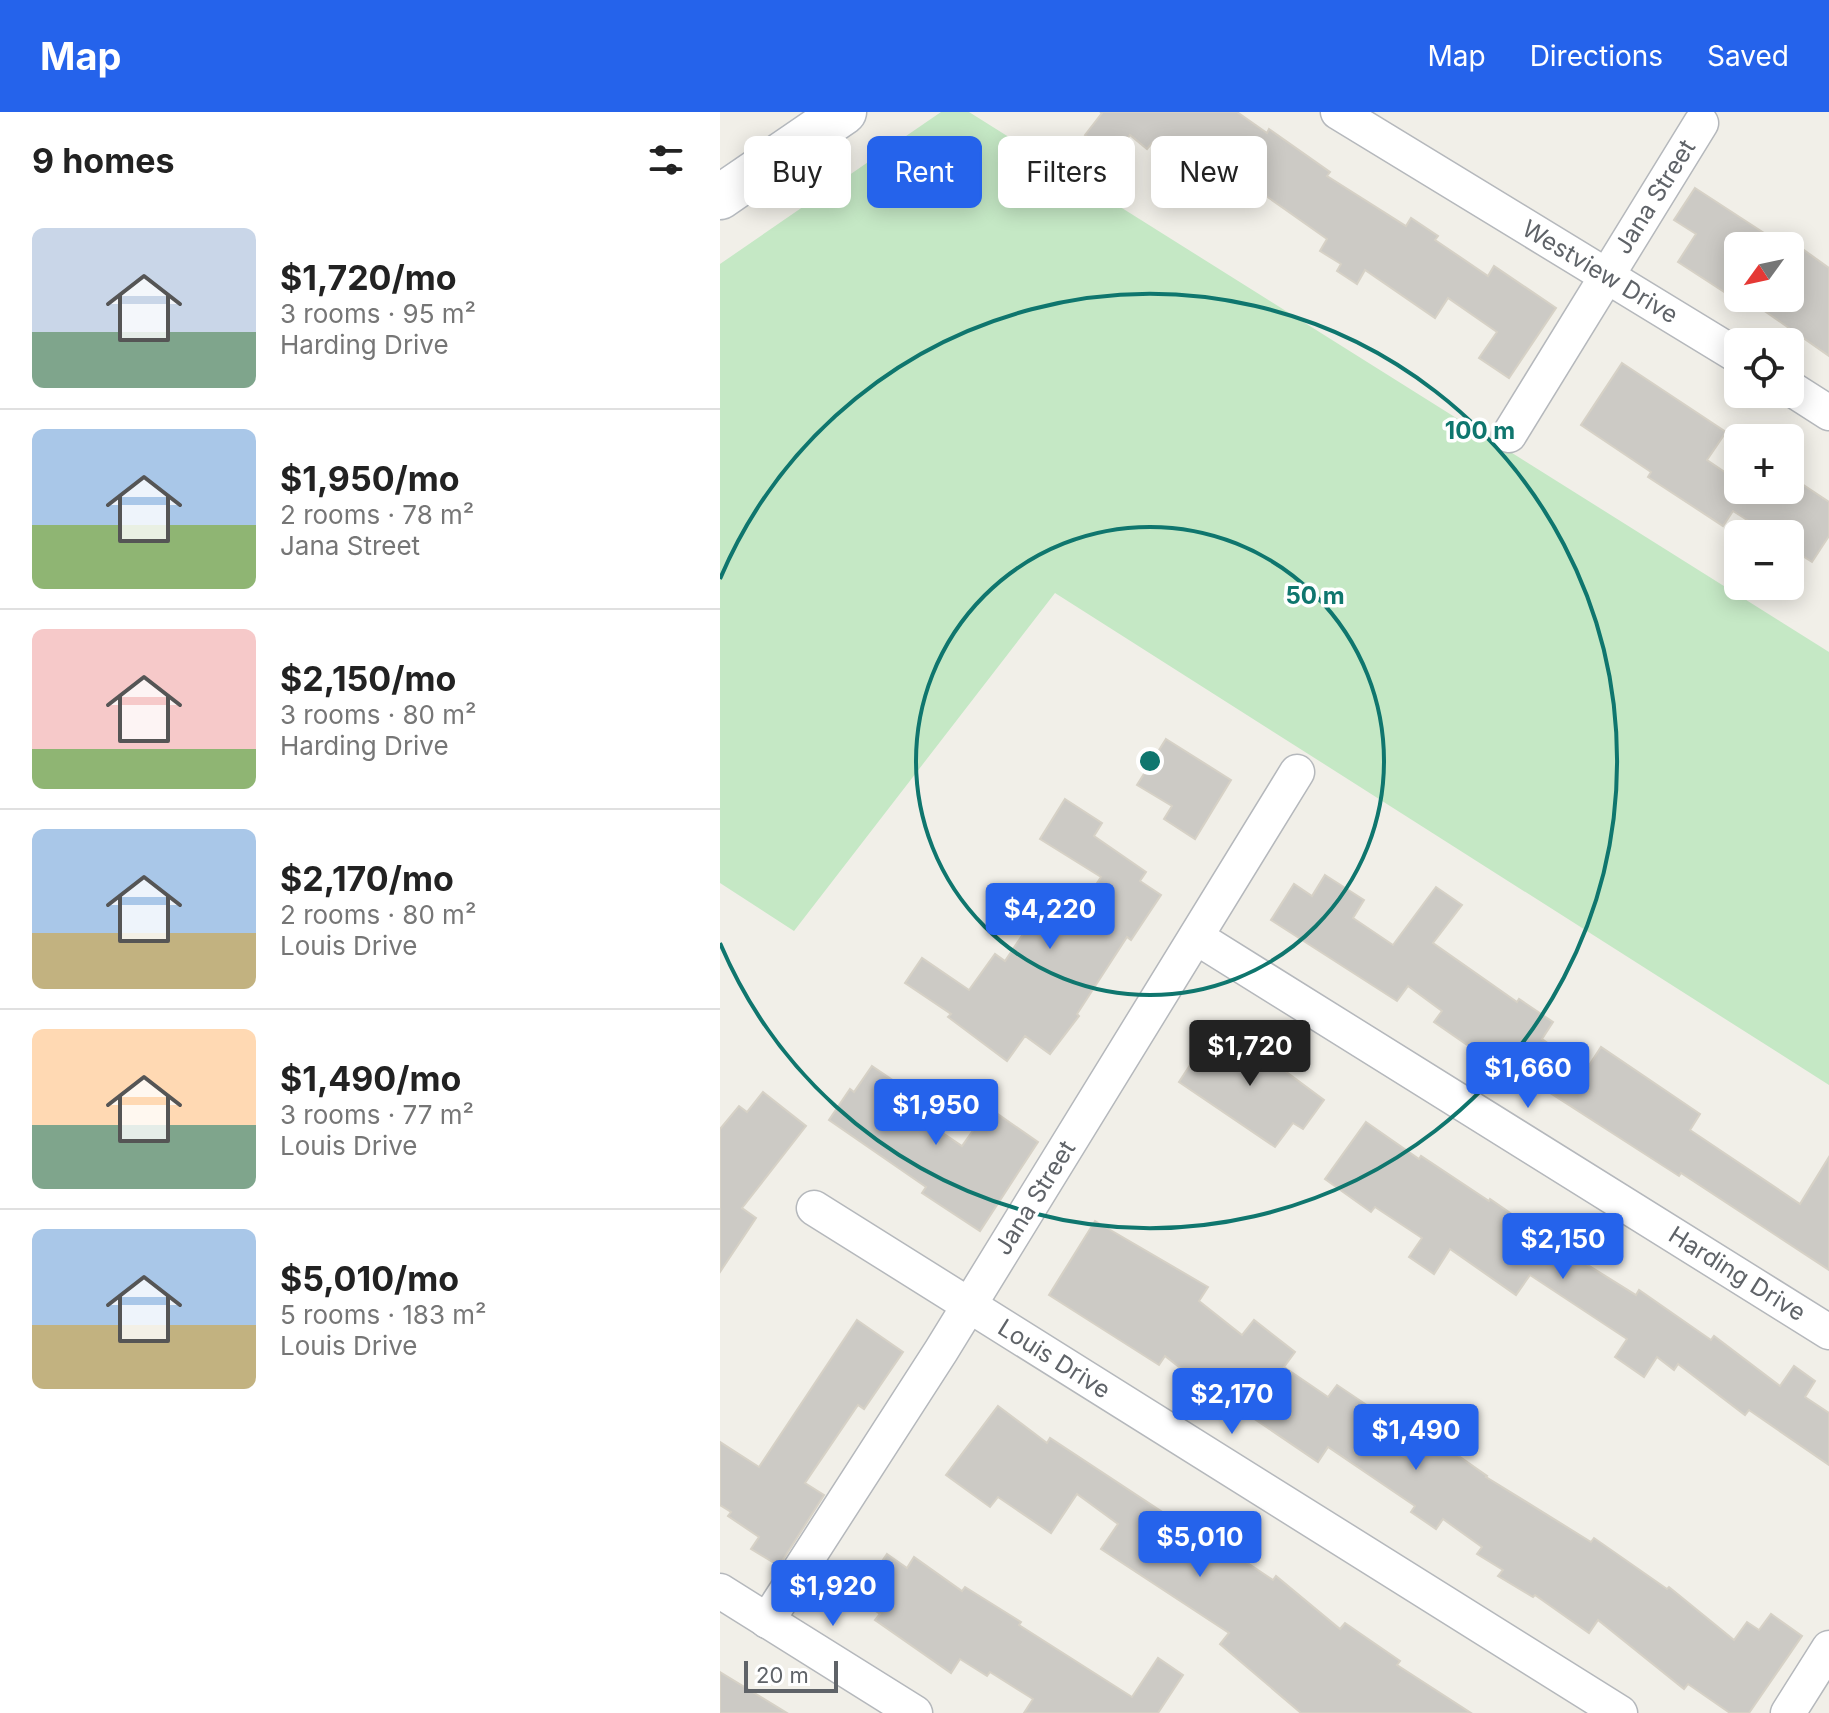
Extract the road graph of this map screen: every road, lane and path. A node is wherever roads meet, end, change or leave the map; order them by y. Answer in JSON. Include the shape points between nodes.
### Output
{"nodes":[{"id":1,"x":844,"y":112,"type":"edge"},
{"id":2,"x":1338,"y":112,"type":"edge"},
{"id":3,"x":1701,"y":123,"type":"dead end"},
{"id":4,"x":720,"y":197,"type":"edge"},
{"id":5,"x":1607,"y":276,"type":"junction"},
{"id":6,"x":1724,"y":347,"type":"edge"},
{"id":7,"x":1804,"y":397,"type":"edge"},
{"id":8,"x":1829,"y":413,"type":"edge"},
{"id":9,"x":1509,"y":435,"type":"dead end"},
{"id":10,"x":1297,"y":772,"type":"dead end"},
{"id":11,"x":1196,"y":937,"type":"junction"},
{"id":12,"x":814,"y":1208,"type":"dead end"},
{"id":13,"x":969,"y":1306,"type":"junction"},
{"id":14,"x":1829,"y":1332,"type":"edge"},
{"id":15,"x":720,"y":1591,"type":"edge"},
{"id":16,"x":767,"y":1621,"type":"junction"},
{"id":17,"x":1829,"y":1648,"type":"edge"},
{"id":18,"x":915,"y":1713,"type":"edge"},
{"id":19,"x":1620,"y":1713,"type":"edge"},
{"id":20,"x":1788,"y":1713,"type":"edge"}],
"edges":[{"from":1,"to":4,"type":"street"},
{"from":2,"to":5,"type":"street","name":"Westview Drive"},
{"from":3,"to":5,"type":"street","name":"Jana Street"},
{"from":5,"to":6,"type":"street","name":"Westview Drive"},
{"from":5,"to":9,"type":"street","name":"Jana Street"},
{"from":7,"to":8,"type":"street"},
{"from":10,"to":11,"type":"street","name":"Jana Street"},
{"from":11,"to":13,"type":"street","name":"Jana Street"},
{"from":11,"to":14,"type":"street","name":"Harding Drive"},
{"from":12,"to":13,"type":"street","name":"Louis Drive"},
{"from":13,"to":16,"type":"street","name":"Jana Street"},
{"from":13,"to":19,"type":"street","name":"Louis Drive"},
{"from":15,"to":16,"type":"street"},
{"from":16,"to":18,"type":"street"},
{"from":17,"to":20,"type":"street"}]}
